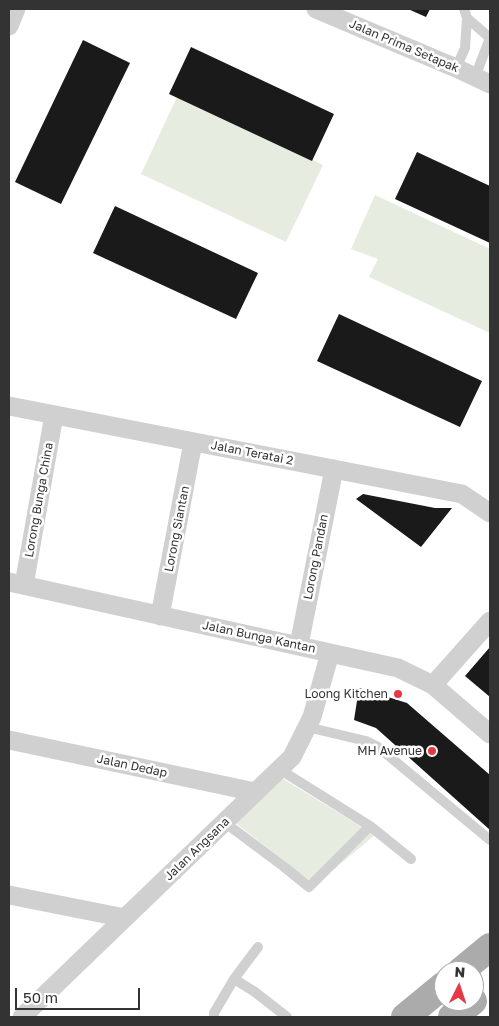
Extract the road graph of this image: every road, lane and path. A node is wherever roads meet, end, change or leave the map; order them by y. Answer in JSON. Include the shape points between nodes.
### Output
{"nodes":[{"id":1,"x":16,"y":9,"type":"edge"},
{"id":2,"x":316,"y":9,"type":"edge"},
{"id":3,"x":466,"y":14,"type":"edge"},
{"id":4,"x":9,"y":26,"type":"edge"},
{"id":5,"x":490,"y":38,"type":"edge"},
{"id":6,"x":456,"y":68,"type":"junction"},
{"id":7,"x":482,"y":80,"type":"edge"},
{"id":8,"x":9,"y":406,"type":"edge"},
{"id":9,"x":54,"y":415,"type":"junction"},
{"id":10,"x":193,"y":442,"type":"junction"},
{"id":11,"x":334,"y":469,"type":"junction"},
{"id":12,"x":490,"y":513,"type":"edge"},
{"id":13,"x":17,"y":584,"type":"edge"},
{"id":14,"x":160,"y":616,"type":"junction"},
{"id":15,"x":490,"y":621,"type":"edge"},
{"id":16,"x":298,"y":645,"type":"junction"},
{"id":17,"x":330,"y":653,"type":"junction"},
{"id":18,"x":433,"y":685,"type":"junction"},
{"id":19,"x":307,"y":727,"type":"junction"},
{"id":20,"x":490,"y":734,"type":"edge"},
{"id":21,"x":9,"y":740,"type":"edge"},
{"id":22,"x":279,"y":769,"type":"junction"},
{"id":23,"x":255,"y":792,"type":"junction"},
{"id":24,"x":224,"y":822,"type":"junction"},
{"id":25,"x":370,"y":826,"type":"junction"},
{"id":26,"x":490,"y":840,"type":"edge"},
{"id":27,"x":411,"y":859,"type":"dead end"},
{"id":28,"x":9,"y":895,"type":"edge"},
{"id":29,"x":125,"y":918,"type":"junction"},
{"id":30,"x":258,"y":947,"type":"dead end"},
{"id":31,"x":490,"y":947,"type":"edge"},
{"id":32,"x":473,"y":961,"type":"edge"},
{"id":33,"x":234,"y":978,"type":"junction"},
{"id":34,"x":434,"y":993,"type":"edge"},
{"id":35,"x":22,"y":1017,"type":"edge"},
{"id":36,"x":214,"y":1017,"type":"edge"},
{"id":37,"x":287,"y":1017,"type":"edge"},
{"id":38,"x":405,"y":1017,"type":"edge"}],
"edges":[{"from":1,"to":4,"type":"street"},
{"from":2,"to":6,"type":"street","name":"Jalan Prima Setapak"},
{"from":3,"to":5,"type":"lane"},
{"from":3,"to":6,"type":"lane","via":[[465,48]]},
{"from":5,"to":7,"type":"lane"},
{"from":6,"to":7,"type":"street","name":"Jalan Prima Setapak"},
{"from":8,"to":9,"type":"street","name":"Jalan Teratai 2"},
{"from":9,"to":10,"type":"street","name":"Jalan Teratai 2"},
{"from":9,"to":13,"type":"street","name":"Lorong Bunga China"},
{"from":10,"to":11,"type":"street","name":"Jalan Teratai 2"},
{"from":10,"to":14,"type":"street","name":"Lorong Siantan"},
{"from":11,"to":12,"type":"street","name":"Jalan Teratai 2","via":[[462,494]]},
{"from":11,"to":16,"type":"street","name":"Lorong Pandan"},
{"from":13,"to":14,"type":"street","name":"Jalan Bunga Kantan"},
{"from":14,"to":16,"type":"street","name":"Jalan Bunga Kantan"},
{"from":15,"to":18,"type":"street"},
{"from":16,"to":17,"type":"street","name":"Jalan Bunga Kantan"},
{"from":17,"to":18,"type":"street","name":"Jalan Bunga Kantan","via":[[398,668]]},
{"from":17,"to":19,"type":"street","name":"Jalan Angsana"},
{"from":18,"to":20,"type":"street","name":"Jalan Bunga Kantan"},
{"from":19,"to":22,"type":"street","name":"Jalan Angsana","via":[[292,757]]},
{"from":19,"to":26,"type":"lane","via":[[366,741],[378,747]]},
{"from":21,"to":23,"type":"street","name":"Jalan Dedap"},
{"from":22,"to":23,"type":"street","name":"Jalan Angsana"},
{"from":22,"to":25,"type":"lane"},
{"from":23,"to":24,"type":"street","name":"Jalan Angsana"},
{"from":24,"to":25,"type":"lane","via":[[309,886]]},
{"from":24,"to":29,"type":"street","name":"Jalan Angsana"},
{"from":25,"to":27,"type":"lane"},
{"from":28,"to":29,"type":"street"},
{"from":29,"to":35,"type":"street","name":"Jalan Angsana"},
{"from":30,"to":33,"type":"lane"},
{"from":31,"to":32,"type":"main road"},
{"from":33,"to":36,"type":"lane"},
{"from":33,"to":37,"type":"lane"},
{"from":34,"to":38,"type":"main road"}]}
